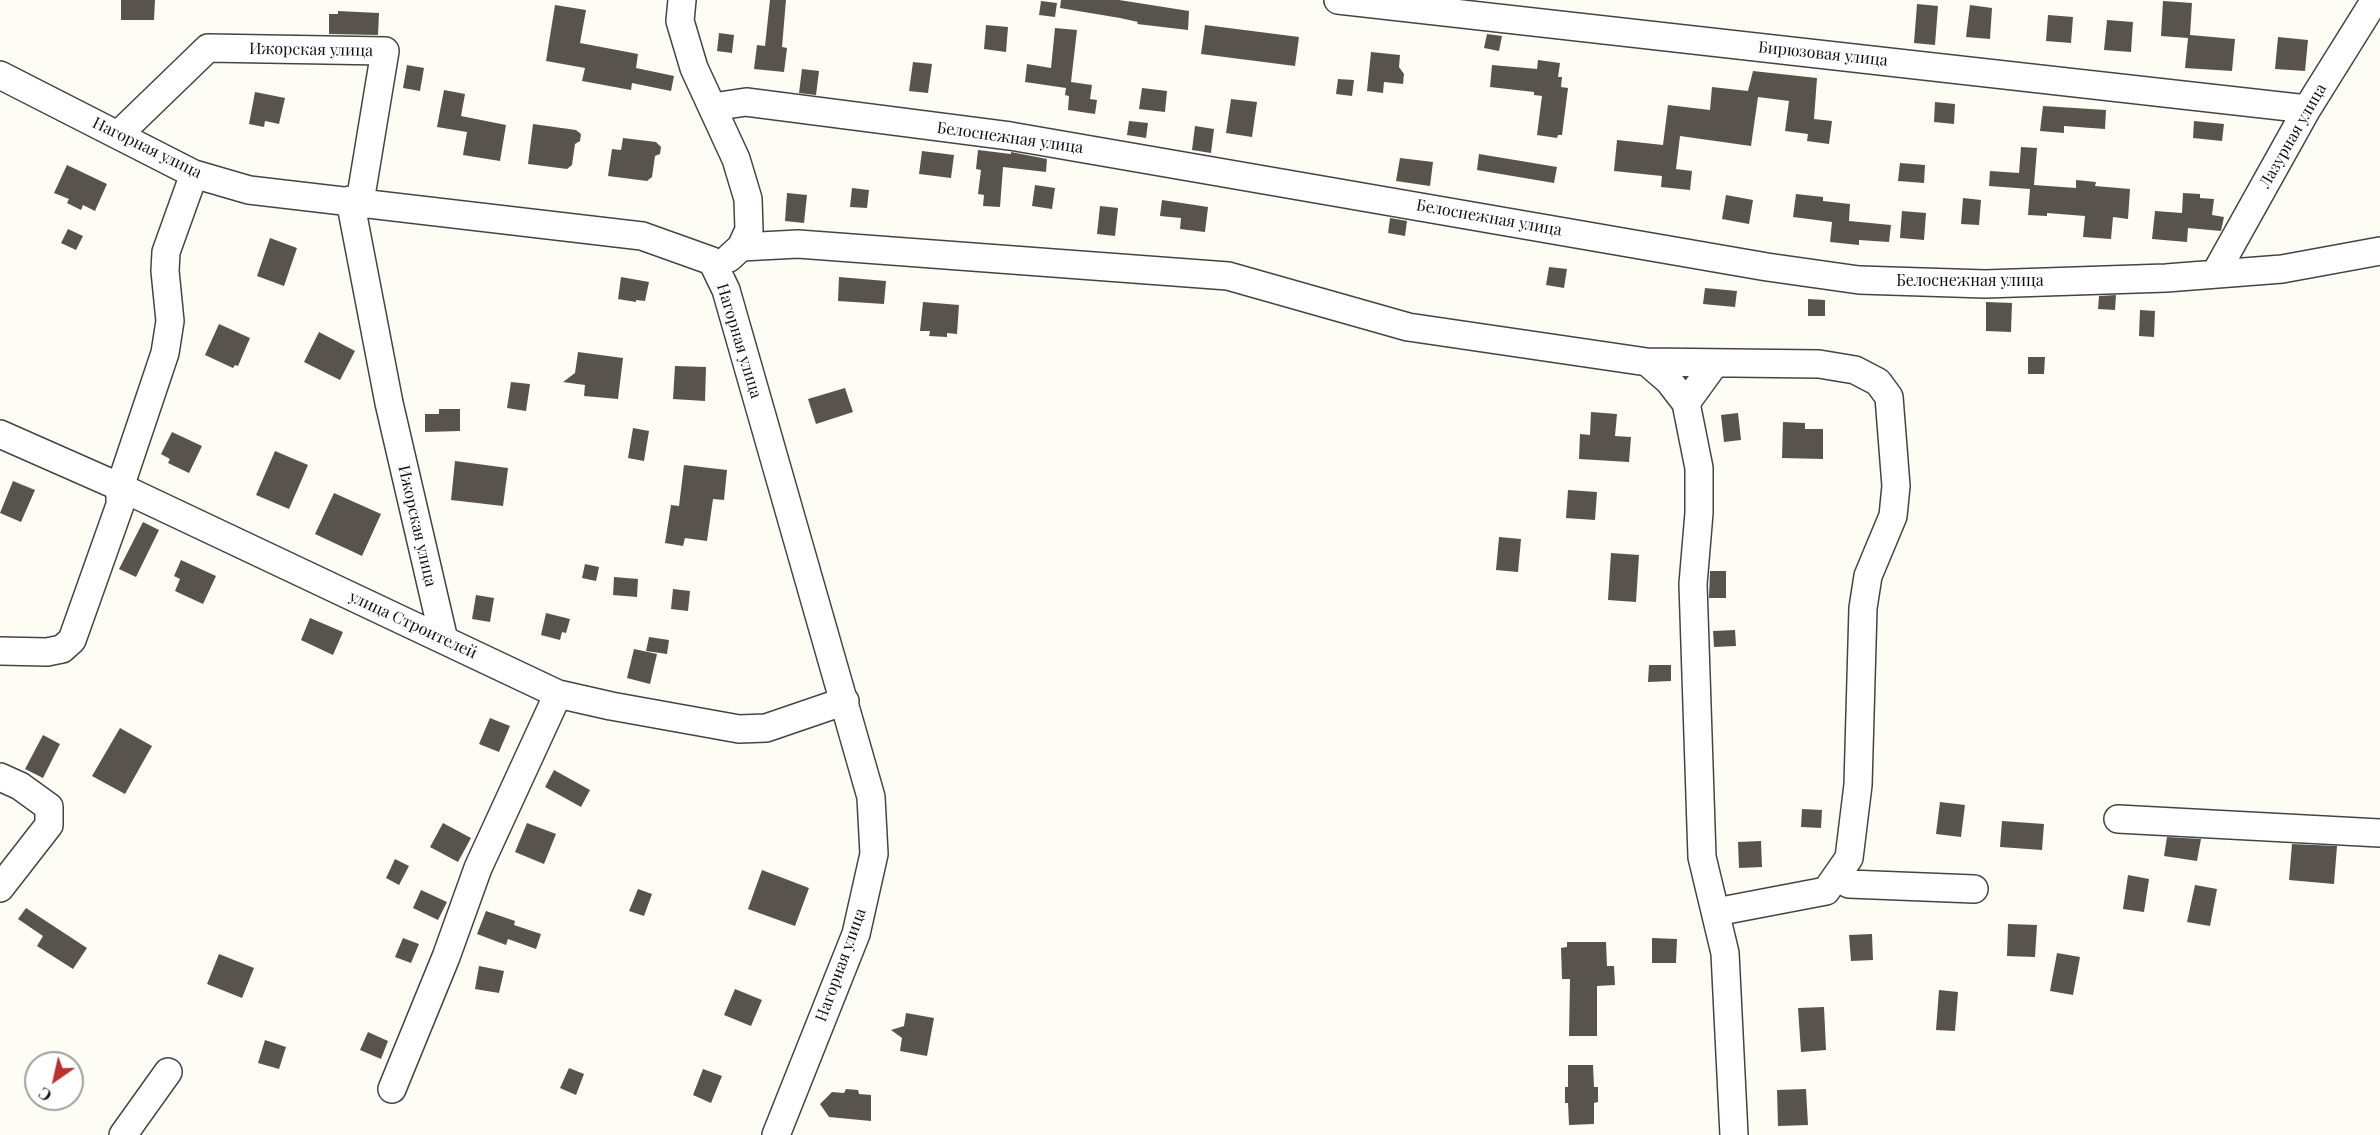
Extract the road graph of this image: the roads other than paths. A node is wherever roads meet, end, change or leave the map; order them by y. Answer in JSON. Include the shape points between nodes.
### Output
{"nodes":[{"id":1,"x":682,"y":0,"type":"edge"},
{"id":2,"x":1338,"y":0,"type":"edge"},
{"id":3,"x":2375,"y":0,"type":"edge"},
{"id":4,"x":0,"y":75,"type":"edge"},
{"id":5,"x":713,"y":107,"type":"junction"},
{"id":6,"x":2307,"y":109,"type":"junction"},
{"id":7,"x":119,"y":134,"type":"junction"},
{"id":8,"x":194,"y":174,"type":"junction"},
{"id":9,"x":355,"y":201,"type":"junction"},
{"id":10,"x":741,"y":247,"type":"junction"},
{"id":11,"x":2380,"y":251,"type":"edge"},
{"id":12,"x":712,"y":261,"type":"junction"},
{"id":13,"x":2215,"y":274,"type":"junction"},
{"id":14,"x":1647,"y":362,"type":"junction"},
{"id":15,"x":1715,"y":363,"type":"junction"},
{"id":16,"x":1686,"y":403,"type":"junction"},
{"id":17,"x":0,"y":434,"type":"edge"},
{"id":18,"x":120,"y":487,"type":"junction"},
{"id":19,"x":444,"y":640,"type":"junction"},
{"id":20,"x":0,"y":651,"type":"edge"},
{"id":21,"x":558,"y":694,"type":"junction"},
{"id":22,"x":845,"y":701,"type":"junction"},
{"id":23,"x":0,"y":777,"type":"edge"},
{"id":24,"x":2118,"y":819,"type":"dead end"},
{"id":25,"x":2380,"y":833,"type":"edge"},
{"id":26,"x":1837,"y":877,"type":"junction"},
{"id":27,"x":0,"y":888,"type":"edge"},
{"id":28,"x":1974,"y":889,"type":"dead end"},
{"id":29,"x":1716,"y":912,"type":"junction"},
{"id":30,"x":168,"y":1072,"type":"dead end"},
{"id":31,"x":392,"y":1089,"type":"dead end"},
{"id":32,"x":123,"y":1135,"type":"edge"},
{"id":33,"x":776,"y":1135,"type":"edge"},
{"id":34,"x":1734,"y":1135,"type":"edge"}],
"edges":[{"from":1,"to":5,"type":"street","via":[[680,21],[691,59]]},
{"from":2,"to":6,"type":"street","name":"Бирюзовая улица"},
{"from":3,"to":6,"type":"street","name":"Лазурная улица"},
{"from":4,"to":7,"type":"street","name":"Нагорная улица"},
{"from":5,"to":10,"type":"street","via":[[736,159],[748,199],[749,230]]},
{"from":5,"to":13,"type":"street","name":"Белоснежная улица","via":[[746,102],[1010,136],[1858,280],[1985,284]]},
{"from":6,"to":13,"type":"street","name":"Лазурная улица"},
{"from":7,"to":8,"type":"street","name":"Нагорная улица"},
{"from":7,"to":9,"type":"street","name":"Ижорская улица","via":[[208,48],[385,51]]},
{"from":8,"to":9,"type":"street","name":"Нагорная улица","via":[[249,190]]},
{"from":8,"to":18,"type":"street","via":[[166,252],[170,321],[165,353]]},
{"from":9,"to":12,"type":"street","name":"Нагорная улица","via":[[642,236]]},
{"from":9,"to":19,"type":"street","name":"Ижорская улица","via":[[389,403]]},
{"from":10,"to":12,"type":"street","via":[[727,260]]},
{"from":10,"to":14,"type":"street","via":[[798,244],[1228,276],[1408,327]]},
{"from":11,"to":13,"type":"street","name":"Белоснежная улица","via":[[2282,269]]},
{"from":12,"to":22,"type":"street","name":"Нагорная улица","via":[[726,290]]},
{"from":14,"to":15,"type":"street"},
{"from":14,"to":16,"type":"street"},
{"from":15,"to":16,"type":"street"},
{"from":15,"to":26,"type":"street","via":[[1819,364],[1855,370],[1878,382],[1889,397],[1896,486],[1893,516],[1868,576],[1863,608],[1855,821],[1849,858]]},
{"from":16,"to":29,"type":"street","via":[[1699,468],[1693,584],[1702,857]]},
{"from":17,"to":18,"type":"street","name":"улица Строителей"},
{"from":18,"to":19,"type":"street","name":"улица Строителей"},
{"from":18,"to":20,"type":"street","via":[[120,505],[72,640],[62,649],[47,652]]},
{"from":19,"to":21,"type":"street","name":"улица Строителей"},
{"from":21,"to":22,"type":"street","name":"улица Строителей","via":[[739,729],[766,728]]},
{"from":21,"to":31,"type":"street","via":[[478,868]]},
{"from":22,"to":33,"type":"street","name":"Нагорная улица","via":[[871,797],[874,854],[856,934]]},
{"from":23,"to":27,"type":"street","via":[[49,807],[50,825]]},
{"from":24,"to":25,"type":"street"},
{"from":26,"to":28,"type":"street","via":[[1849,884]]},
{"from":26,"to":29,"type":"street","via":[[1826,891]]},
{"from":29,"to":34,"type":"street","via":[[1725,953]]},
{"from":30,"to":32,"type":"street"}]}
